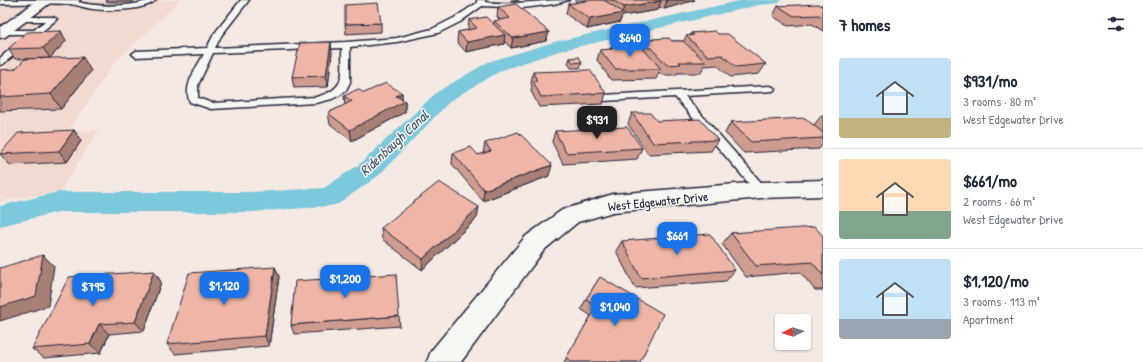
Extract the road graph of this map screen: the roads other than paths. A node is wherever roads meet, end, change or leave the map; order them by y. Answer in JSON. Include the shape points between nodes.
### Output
{"nodes":[{"id":1,"x":152,"y":0,"type":"edge"},
{"id":2,"x":245,"y":0,"type":"edge"},
{"id":3,"x":565,"y":0,"type":"edge"},
{"id":4,"x":45,"y":1,"type":"edge"},
{"id":5,"x":73,"y":1,"type":"edge"},
{"id":6,"x":0,"y":2,"type":"edge"},
{"id":7,"x":481,"y":2,"type":"edge"},
{"id":8,"x":21,"y":19,"type":"junction"},
{"id":9,"x":36,"y":32,"type":"junction"},
{"id":10,"x":1,"y":33,"type":"edge"},
{"id":11,"x":346,"y":46,"type":"junction"},
{"id":12,"x":210,"y":51,"type":"junction"},
{"id":13,"x":136,"y":54,"type":"dead end"},
{"id":14,"x":0,"y":62,"type":"edge"},
{"id":15,"x":770,"y":89,"type":"dead end"},
{"id":16,"x":678,"y":94,"type":"junction"},
{"id":17,"x":602,"y":98,"type":"edge"},
{"id":18,"x":823,"y":188,"type":"edge"},
{"id":19,"x":760,"y":190,"type":"junction"},
{"id":20,"x":442,"y":362,"type":"edge"}],
"edges":[{"from":1,"to":5,"type":"lane","via":[[136,6],[92,7]]},
{"from":2,"to":12,"type":"lane","via":[[217,36]]},
{"from":3,"to":7,"type":"lane","via":[[523,7],[500,7]]},
{"from":4,"to":5,"type":"lane"},
{"from":4,"to":6,"type":"lane"},
{"from":4,"to":8,"type":"street"},
{"from":7,"to":11,"type":"lane","via":[[457,20],[435,31],[397,40]]},
{"from":8,"to":9,"type":"lane","via":[[53,19]]},
{"from":8,"to":10,"type":"street"},
{"from":9,"to":10,"type":"lane"},
{"from":9,"to":14,"type":"lane"},
{"from":11,"to":12,"type":"lane"},
{"from":11,"to":12,"type":"lane","via":[[346,83],[343,89],[333,96],[316,100],[211,106],[193,100],[193,85]]},
{"from":12,"to":13,"type":"lane"},
{"from":15,"to":16,"type":"lane"},
{"from":16,"to":17,"type":"lane"},
{"from":16,"to":19,"type":"lane"},
{"from":18,"to":19,"type":"street","name":"West Edgewater Drive"},
{"from":19,"to":20,"type":"street","name":"West Edgewater Drive","via":[[612,203],[570,216],[535,243]]}]}
